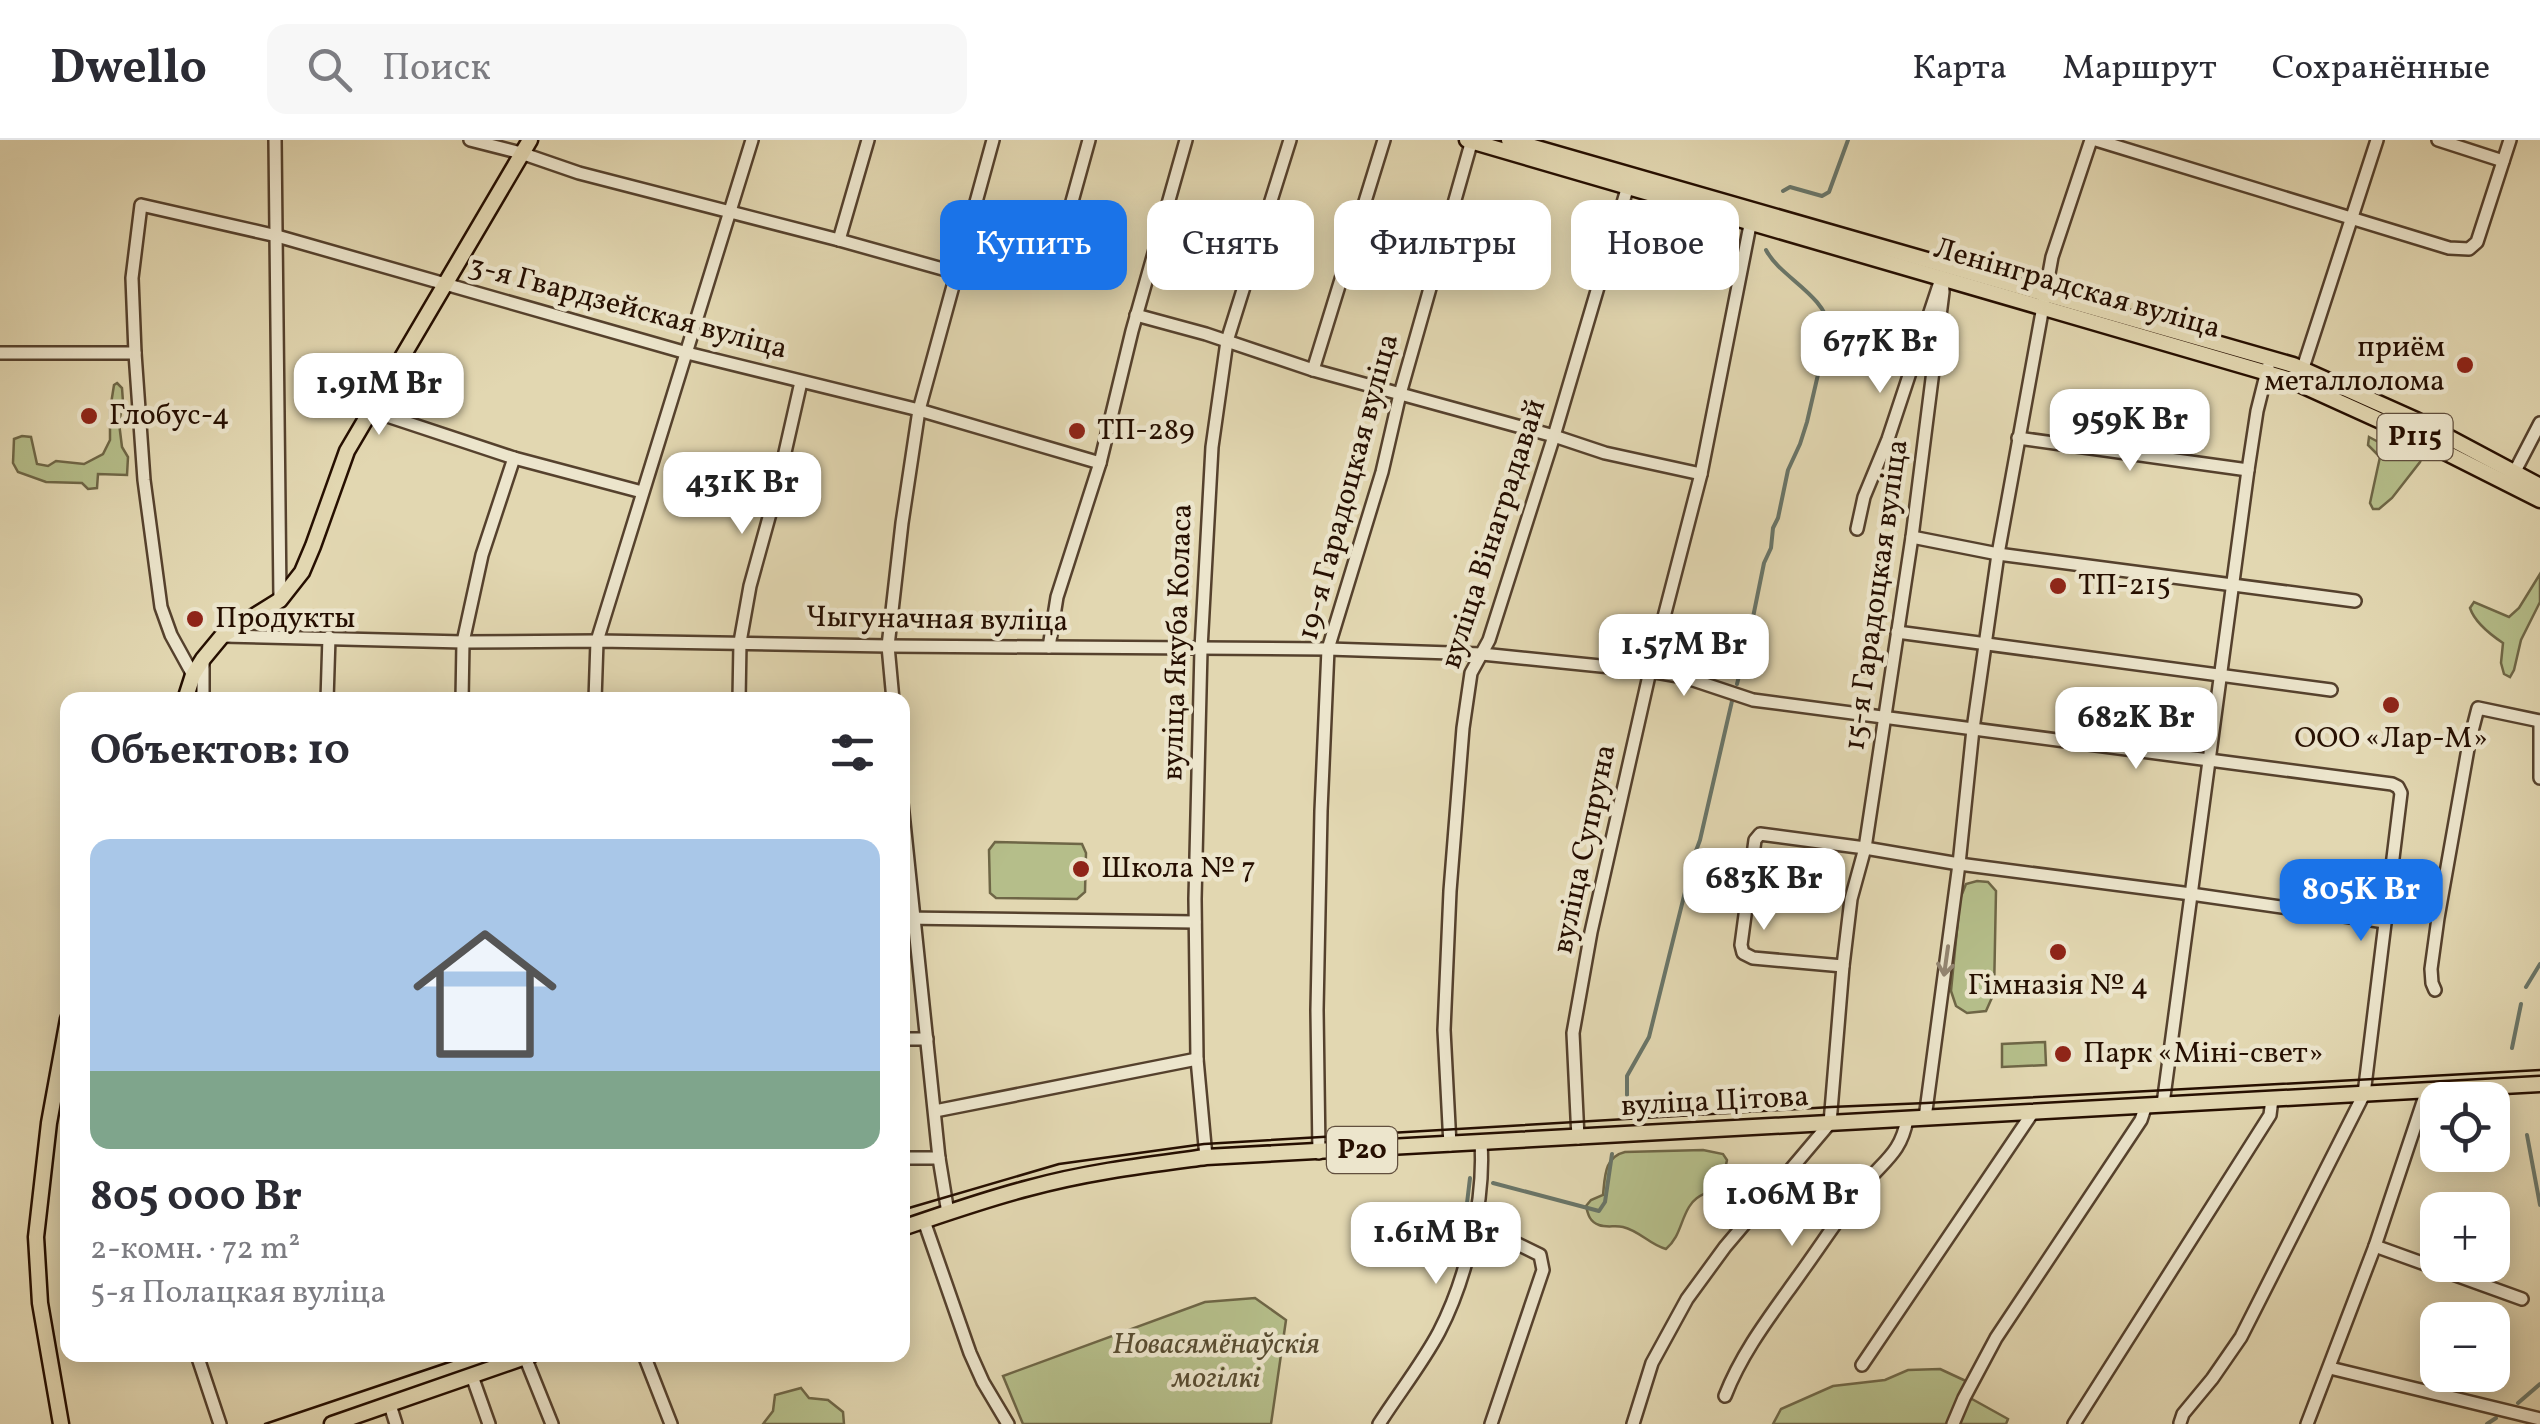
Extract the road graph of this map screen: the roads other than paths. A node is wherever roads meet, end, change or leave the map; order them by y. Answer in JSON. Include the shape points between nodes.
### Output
{"nodes":[{"id":1,"x":275,"y":140,"type":"edge"},
{"id":2,"x":470,"y":140,"type":"edge"},
{"id":3,"x":752,"y":140,"type":"edge"},
{"id":4,"x":868,"y":140,"type":"edge"},
{"id":5,"x":993,"y":140,"type":"edge"},
{"id":6,"x":1090,"y":140,"type":"edge"},
{"id":7,"x":1186,"y":140,"type":"edge"},
{"id":8,"x":1290,"y":140,"type":"edge"},
{"id":9,"x":1384,"y":140,"type":"edge"},
{"id":10,"x":1470,"y":140,"type":"edge"},
{"id":11,"x":2093,"y":140,"type":"edge"},
{"id":12,"x":2376,"y":140,"type":"edge"},
{"id":13,"x":2438,"y":140,"type":"edge"},
{"id":14,"x":2510,"y":140,"type":"edge"},
{"id":15,"x":1518,"y":145,"type":"edge"},
{"id":16,"x":526,"y":146,"type":"edge"},
{"id":17,"x":2503,"y":161,"type":"junction"},
{"id":18,"x":1629,"y":181,"type":"junction"},
{"id":19,"x":977,"y":200,"type":"edge"},
{"id":20,"x":1073,"y":200,"type":"edge"},
{"id":21,"x":731,"y":212,"type":"junction"},
{"id":22,"x":1752,"y":217,"type":"junction"},
{"id":23,"x":2352,"y":219,"type":"junction"},
{"id":24,"x":277,"y":236,"type":"junction"},
{"id":25,"x":839,"y":240,"type":"junction"},
{"id":26,"x":940,"y":268,"type":"edge"},
{"id":27,"x":1944,"y":272,"type":"junction"},
{"id":28,"x":444,"y":284,"type":"junction"},
{"id":29,"x":952,"y":290,"type":"edge"},
{"id":30,"x":2043,"y":300,"type":"junction"},
{"id":31,"x":1136,"y":316,"type":"junction"},
{"id":32,"x":1226,"y":341,"type":"junction"},
{"id":33,"x":0,"y":353,"type":"edge"},
{"id":34,"x":134,"y":353,"type":"junction"},
{"id":35,"x":687,"y":353,"type":"junction"},
{"id":36,"x":2268,"y":366,"type":"junction"},
{"id":37,"x":1313,"y":370,"type":"junction"},
{"id":38,"x":2301,"y":376,"type":"junction"},
{"id":39,"x":800,"y":382,"type":"junction"},
{"id":40,"x":1400,"y":394,"type":"junction"},
{"id":41,"x":369,"y":410,"type":"junction"},
{"id":42,"x":919,"y":410,"type":"junction"},
{"id":43,"x":2540,"y":423,"type":"edge"},
{"id":44,"x":1554,"y":436,"type":"junction"},
{"id":45,"x":2018,"y":438,"type":"junction"},
{"id":46,"x":514,"y":458,"type":"junction"},
{"id":47,"x":1100,"y":463,"type":"junction"},
{"id":48,"x":2248,"y":470,"type":"junction"},
{"id":49,"x":1701,"y":474,"type":"junction"},
{"id":50,"x":2507,"y":476,"type":"junction"},
{"id":51,"x":2540,"y":486,"type":"edge"},
{"id":52,"x":642,"y":492,"type":"junction"},
{"id":53,"x":2540,"y":500,"type":"edge"},
{"id":54,"x":1858,"y":528,"type":"dead end"},
{"id":55,"x":1912,"y":536,"type":"junction"},
{"id":56,"x":1998,"y":554,"type":"junction"},
{"id":57,"x":2232,"y":586,"type":"junction"},
{"id":58,"x":280,"y":600,"type":"junction"},
{"id":59,"x":2355,"y":601,"type":"dead end"},
{"id":60,"x":1898,"y":632,"type":"junction"},
{"id":61,"x":222,"y":636,"type":"junction"},
{"id":62,"x":329,"y":637,"type":"junction"},
{"id":63,"x":597,"y":641,"type":"junction"},
{"id":64,"x":463,"y":642,"type":"junction"},
{"id":65,"x":740,"y":642,"type":"junction"},
{"id":66,"x":1986,"y":645,"type":"junction"},
{"id":67,"x":888,"y":646,"type":"junction"},
{"id":68,"x":1049,"y":647,"type":"junction"},
{"id":69,"x":1201,"y":648,"type":"junction"},
{"id":70,"x":1328,"y":649,"type":"junction"},
{"id":71,"x":1482,"y":654,"type":"junction"},
{"id":72,"x":202,"y":659,"type":"junction"},
{"id":73,"x":1650,"y":672,"type":"junction"},
{"id":74,"x":2221,"y":674,"type":"junction"},
{"id":75,"x":193,"y":676,"type":"junction"},
{"id":76,"x":2331,"y":690,"type":"dead end"},
{"id":77,"x":187,"y":692,"type":"edge"},
{"id":78,"x":204,"y":692,"type":"edge"},
{"id":79,"x":328,"y":692,"type":"edge"},
{"id":80,"x":462,"y":692,"type":"edge"},
{"id":81,"x":595,"y":692,"type":"edge"},
{"id":82,"x":738,"y":692,"type":"edge"},
{"id":83,"x":892,"y":692,"type":"edge"},
{"id":84,"x":1884,"y":718,"type":"junction"},
{"id":85,"x":2540,"y":721,"type":"edge"},
{"id":86,"x":1973,"y":729,"type":"junction"},
{"id":87,"x":2208,"y":761,"type":"junction"},
{"id":88,"x":2540,"y":778,"type":"edge"},
{"id":89,"x":1865,"y":848,"type":"junction"},
{"id":90,"x":1959,"y":864,"type":"junction"},
{"id":91,"x":2191,"y":894,"type":"junction"},
{"id":92,"x":910,"y":918,"type":"edge"},
{"id":93,"x":1194,"y":922,"type":"junction"},
{"id":94,"x":2384,"y":922,"type":"junction"},
{"id":95,"x":910,"y":925,"type":"edge"},
{"id":96,"x":1843,"y":966,"type":"junction"},
{"id":97,"x":2435,"y":990,"type":"dead end"},
{"id":98,"x":910,"y":1039,"type":"edge"},
{"id":99,"x":927,"y":1039,"type":"junction"},
{"id":100,"x":1197,"y":1059,"type":"junction"},
{"id":101,"x":60,"y":1062,"type":"edge"},
{"id":102,"x":2540,"y":1084,"type":"edge"},
{"id":103,"x":2510,"y":1086,"type":"edge"},
{"id":104,"x":2420,"y":1090,"type":"edge"},
{"id":105,"x":2364,"y":1094,"type":"junction"},
{"id":106,"x":2272,"y":1099,"type":"junction"},
{"id":107,"x":2163,"y":1104,"type":"junction"},
{"id":108,"x":2146,"y":1106,"type":"junction"},
{"id":109,"x":935,"y":1111,"type":"junction"},
{"id":110,"x":2420,"y":1111,"type":"edge"},
{"id":111,"x":2034,"y":1112,"type":"junction"},
{"id":112,"x":1925,"y":1118,"type":"junction"},
{"id":113,"x":1906,"y":1119,"type":"junction"},
{"id":114,"x":1830,"y":1123,"type":"junction"},
{"id":115,"x":1578,"y":1138,"type":"junction"},
{"id":116,"x":1481,"y":1143,"type":"junction"},
{"id":117,"x":1450,"y":1145,"type":"junction"},
{"id":118,"x":1319,"y":1152,"type":"junction"},
{"id":119,"x":1206,"y":1157,"type":"junction"},
{"id":120,"x":910,"y":1158,"type":"edge"},
{"id":121,"x":939,"y":1158,"type":"junction"},
{"id":122,"x":948,"y":1213,"type":"junction"},
{"id":123,"x":924,"y":1221,"type":"junction"},
{"id":124,"x":1475,"y":1223,"type":"junction"},
{"id":125,"x":910,"y":1225,"type":"edge"},
{"id":126,"x":2375,"y":1246,"type":"junction"},
{"id":127,"x":2522,"y":1299,"type":"dead end"},
{"id":128,"x":199,"y":1362,"type":"edge"},
{"id":129,"x":511,"y":1362,"type":"edge"},
{"id":130,"x":530,"y":1362,"type":"edge"},
{"id":131,"x":647,"y":1362,"type":"edge"},
{"id":132,"x":1862,"y":1366,"type":"dead end"},
{"id":133,"x":2330,"y":1368,"type":"junction"},
{"id":134,"x":472,"y":1376,"type":"junction"},
{"id":135,"x":1725,"y":1396,"type":"dead end"},
{"id":136,"x":390,"y":1405,"type":"junction"},
{"id":137,"x":2540,"y":1419,"type":"edge"},
{"id":138,"x":1004,"y":1423,"type":"edge"},
{"id":139,"x":2180,"y":1423,"type":"edge"},
{"id":140,"x":61,"y":1424,"type":"edge"},
{"id":141,"x":220,"y":1424,"type":"edge"},
{"id":142,"x":332,"y":1424,"type":"edge"},
{"id":143,"x":396,"y":1424,"type":"edge"},
{"id":144,"x":489,"y":1424,"type":"edge"},
{"id":145,"x":552,"y":1424,"type":"edge"},
{"id":146,"x":671,"y":1424,"type":"edge"},
{"id":147,"x":1378,"y":1424,"type":"edge"},
{"id":148,"x":1491,"y":1424,"type":"edge"},
{"id":149,"x":1633,"y":1424,"type":"edge"},
{"id":150,"x":1953,"y":1424,"type":"edge"},
{"id":151,"x":2074,"y":1424,"type":"edge"},
{"id":152,"x":2306,"y":1424,"type":"edge"}],
"edges":[{"from":1,"to":24,"type":"street"},
{"from":2,"to":16,"type":"street"},
{"from":3,"to":21,"type":"street"},
{"from":4,"to":25,"type":"street"},
{"from":5,"to":19,"type":"street"},
{"from":6,"to":20,"type":"street"},
{"from":7,"to":31,"type":"street"},
{"from":8,"to":32,"type":"street","name":"вуліца Якуба Коласа"},
{"from":9,"to":37,"type":"street"},
{"from":10,"to":15,"type":"main road","name":"Ленінградская вуліца","number":"Р115"},
{"from":10,"to":40,"type":"street","name":"19-я Гарадоцкая вуліца"},
{"from":11,"to":23,"type":"street"},
{"from":11,"to":30,"type":"street"},
{"from":12,"to":23,"type":"street"},
{"from":13,"to":17,"type":"street"},
{"from":14,"to":17,"type":"street"},
{"from":15,"to":18,"type":"main road","name":"Ленінградская вуліца","number":"Р115"},
{"from":16,"to":21,"type":"street","via":[[578,173]]},
{"from":16,"to":28,"type":"main road"},
{"from":17,"to":23,"type":"street","via":[[2478,242],[2469,249]]},
{"from":18,"to":22,"type":"main road","name":"Ленінградская вуліца","number":"Р115"},
{"from":18,"to":44,"type":"street","name":"вуліца Вінаградавай"},
{"from":21,"to":25,"type":"street"},
{"from":21,"to":35,"type":"street"},
{"from":22,"to":27,"type":"main road","name":"Ленінградская вуліца","number":"Р115"},
{"from":22,"to":49,"type":"street","name":"вуліца Супруна"},
{"from":23,"to":38,"type":"street"},
{"from":24,"to":28,"type":"street","name":"3-я Гвардзейская вуліца"},
{"from":24,"to":34,"type":"street","name":"3-я Гвардзейская вуліца","via":[[142,204],[132,278]]},
{"from":24,"to":58,"type":"street"},
{"from":25,"to":26,"type":"street"},
{"from":27,"to":30,"type":"main road","name":"Ленінградская вуліца","number":"Р115"},
{"from":27,"to":54,"type":"street","name":"15-я Гарадоцкая вуліца"},
{"from":27,"to":55,"type":"street","name":"15-я Гарадоцкая вуліца"},
{"from":28,"to":35,"type":"street","name":"3-я Гвардзейская вуліца"},
{"from":28,"to":41,"type":"main road"},
{"from":29,"to":42,"type":"street"},
{"from":30,"to":36,"type":"main road","name":"Ленінградская вуліца","number":"Р115"},
{"from":30,"to":45,"type":"street"},
{"from":31,"to":32,"type":"street"},
{"from":31,"to":47,"type":"street"},
{"from":32,"to":37,"type":"street"},
{"from":32,"to":69,"type":"street","name":"вуліца Якуба Коласа","via":[[1212,447]]},
{"from":33,"to":34,"type":"street"},
{"from":34,"to":75,"type":"street","via":[[161,607]]},
{"from":35,"to":39,"type":"street","name":"3-я Гвардзейская вуліца"},
{"from":35,"to":52,"type":"street"},
{"from":36,"to":38,"type":"main road","name":"Ленінградская вуліца","number":"Р115"},
{"from":36,"to":48,"type":"street"},
{"from":37,"to":40,"type":"street"},
{"from":38,"to":50,"type":"main road","name":"Ленінградская вуліца","number":"Р115","via":[[2416,420]]},
{"from":39,"to":42,"type":"street","name":"3-я Гвардзейская вуліца"},
{"from":39,"to":65,"type":"street"},
{"from":40,"to":44,"type":"street"},
{"from":40,"to":70,"type":"street","name":"19-я Гарадоцкая вуліца"},
{"from":41,"to":46,"type":"street"},
{"from":41,"to":58,"type":"main road","via":[[302,572]]},
{"from":42,"to":47,"type":"street","name":"3-я Гвардзейская вуліца"},
{"from":42,"to":67,"type":"street"},
{"from":43,"to":50,"type":"street"},
{"from":44,"to":49,"type":"street"},
{"from":44,"to":71,"type":"street","name":"вуліца Вінаградавай"},
{"from":45,"to":48,"type":"street"},
{"from":45,"to":56,"type":"street"},
{"from":46,"to":52,"type":"street"},
{"from":46,"to":64,"type":"street"},
{"from":47,"to":68,"type":"street","via":[[1057,597]]},
{"from":48,"to":57,"type":"street"},
{"from":49,"to":73,"type":"street","name":"вуліца Супруна"},
{"from":50,"to":51,"type":"main road","name":"Ленінградская вуліца","number":"Р115"},
{"from":50,"to":53,"type":"main road","name":"Ленінградская вуліца","number":"Р115"},
{"from":52,"to":63,"type":"street"},
{"from":55,"to":56,"type":"street"},
{"from":55,"to":60,"type":"street","name":"15-я Гарадоцкая вуліца"},
{"from":56,"to":57,"type":"street"},
{"from":56,"to":66,"type":"street"},
{"from":57,"to":59,"type":"street"},
{"from":57,"to":74,"type":"street"},
{"from":58,"to":61,"type":"main road"},
{"from":60,"to":66,"type":"street"},
{"from":60,"to":84,"type":"street","name":"15-я Гарадоцкая вуліца"},
{"from":61,"to":62,"type":"street","name":"Чыгуначная вуліца"},
{"from":61,"to":72,"type":"main road"},
{"from":62,"to":64,"type":"street","name":"Чыгуначная вуліца"},
{"from":62,"to":79,"type":"street"},
{"from":63,"to":64,"type":"street","name":"Чыгуначная вуліца"},
{"from":63,"to":65,"type":"street","name":"Чыгуначная вуліца"},
{"from":63,"to":81,"type":"street"},
{"from":64,"to":80,"type":"street"},
{"from":65,"to":67,"type":"street","name":"Чыгуначная вуліца"},
{"from":65,"to":82,"type":"street"},
{"from":66,"to":74,"type":"street"},
{"from":66,"to":86,"type":"street"},
{"from":67,"to":68,"type":"street","name":"Чыгуначная вуліца"},
{"from":67,"to":83,"type":"street"},
{"from":68,"to":69,"type":"street","name":"Чыгуначная вуліца"},
{"from":69,"to":70,"type":"street","name":"Чыгуначная вуліца"},
{"from":69,"to":93,"type":"street","name":"вуліца Якуба Коласа"},
{"from":70,"to":71,"type":"street","name":"Чыгуначная вуліца"},
{"from":70,"to":118,"type":"street","name":"19-я Гарадоцкая вуліца","via":[[1320,811]]},
{"from":71,"to":73,"type":"street","name":"Чыгуначная вуліца"},
{"from":71,"to":117,"type":"street","name":"вуліца Вінаградавай","via":[[1471,674],[1463,728],[1450,891],[1444,1030]]},
{"from":72,"to":75,"type":"main road"},
{"from":72,"to":78,"type":"street"},
{"from":73,"to":84,"type":"street","name":"Чыгуначная вуліца","via":[[1753,700]]},
{"from":73,"to":115,"type":"street","name":"вуліца Супруна","via":[[1573,1033]]},
{"from":74,"to":76,"type":"street"},
{"from":74,"to":87,"type":"street"},
{"from":75,"to":77,"type":"main road"},
{"from":84,"to":86,"type":"street","name":"Чыгуначная вуліца"},
{"from":84,"to":89,"type":"street","name":"15-я Гарадоцкая вуліца"},
{"from":85,"to":88,"type":"street"},
{"from":85,"to":97,"type":"street","via":[[2478,708],[2438,918]]},
{"from":86,"to":87,"type":"street","name":"Чыгуначная вуліца"},
{"from":86,"to":90,"type":"street"},
{"from":87,"to":91,"type":"street"},
{"from":87,"to":94,"type":"street","name":"Чыгуначная вуліца","via":[[2398,787]]},
{"from":89,"to":90,"type":"street"},
{"from":89,"to":96,"type":"street","name":"15-я Гарадоцкая вуліца"},
{"from":89,"to":96,"type":"street","via":[[1760,834],[1755,840],[1743,954]]},
{"from":90,"to":91,"type":"street"},
{"from":90,"to":112,"type":"street","one_way":true},
{"from":91,"to":94,"type":"street"},
{"from":91,"to":107,"type":"street"},
{"from":92,"to":93,"type":"street"},
{"from":93,"to":100,"type":"street","name":"вуліца Якуба Коласа"},
{"from":94,"to":105,"type":"street"},
{"from":95,"to":99,"type":"street"},
{"from":96,"to":114,"type":"street","name":"15-я Гарадоцкая вуліца"},
{"from":98,"to":99,"type":"street"},
{"from":99,"to":109,"type":"street"},
{"from":100,"to":109,"type":"street"},
{"from":100,"to":119,"type":"street","name":"вуліца Якуба Коласа"},
{"from":101,"to":140,"type":"main road","via":[[36,1238]]},
{"from":102,"to":103,"type":"main road","name":"вуліца Цітова","number":"Р20"},
{"from":104,"to":105,"type":"main road","name":"вуліца Цітова","number":"Р20"},
{"from":105,"to":106,"type":"main road","name":"вуліца Цітова","number":"Р20"},
{"from":105,"to":139,"type":"street","via":[[2241,1336]]},
{"from":106,"to":107,"type":"main road","name":"вуліца Цітова","number":"Р20"},
{"from":106,"to":151,"type":"street","via":[[2270,1115]]},
{"from":107,"to":108,"type":"main road","name":"вуліца Цітова","number":"Р20"},
{"from":108,"to":111,"type":"main road","name":"вуліца Цітова","number":"Р20"},
{"from":108,"to":150,"type":"street","via":[[1996,1338]]},
{"from":109,"to":121,"type":"street"},
{"from":110,"to":126,"type":"street"},
{"from":111,"to":112,"type":"main road","name":"вуліца Цітова","number":"Р20"},
{"from":111,"to":132,"type":"street"},
{"from":112,"to":113,"type":"main road","name":"вуліца Цітова","number":"Р20"},
{"from":113,"to":114,"type":"main road","name":"вуліца Цітова","number":"Р20"},
{"from":113,"to":135,"type":"street","via":[[1898,1148],[1752,1341]]},
{"from":114,"to":115,"type":"main road","name":"вуліца Цітова","number":"Р20"},
{"from":114,"to":149,"type":"street","via":[[1687,1299],[1652,1363]]},
{"from":115,"to":116,"type":"main road","name":"вуліца Цітова","number":"Р20"},
{"from":116,"to":117,"type":"main road","name":"вуліца Цітова","number":"Р20"},
{"from":116,"to":124,"type":"street"},
{"from":117,"to":118,"type":"main road","name":"вуліца Цітова","number":"Р20"},
{"from":118,"to":119,"type":"main road","name":"вуліца Цітова","number":"Р20"},
{"from":119,"to":122,"type":"main road","name":"вуліца Цітова","number":"Р20","via":[[1056,1181]]},
{"from":120,"to":121,"type":"street"},
{"from":121,"to":122,"type":"street"},
{"from":122,"to":123,"type":"main road","name":"вуліца Цітова","number":"Р20"},
{"from":123,"to":125,"type":"main road","name":"вуліца Цітова","number":"Р20"},
{"from":123,"to":138,"type":"street","via":[[976,1368]]},
{"from":124,"to":147,"type":"street","via":[[1438,1333]]},
{"from":124,"to":148,"type":"street","via":[[1540,1255],[1543,1270]]},
{"from":126,"to":127,"type":"street"},
{"from":126,"to":133,"type":"street"},
{"from":128,"to":141,"type":"street"},
{"from":129,"to":134,"type":"main road"},
{"from":130,"to":145,"type":"street"},
{"from":131,"to":146,"type":"street"},
{"from":133,"to":137,"type":"street"},
{"from":133,"to":152,"type":"street"},
{"from":134,"to":136,"type":"main road"},
{"from":134,"to":144,"type":"street"},
{"from":136,"to":142,"type":"main road"},
{"from":136,"to":143,"type":"street"}]}
